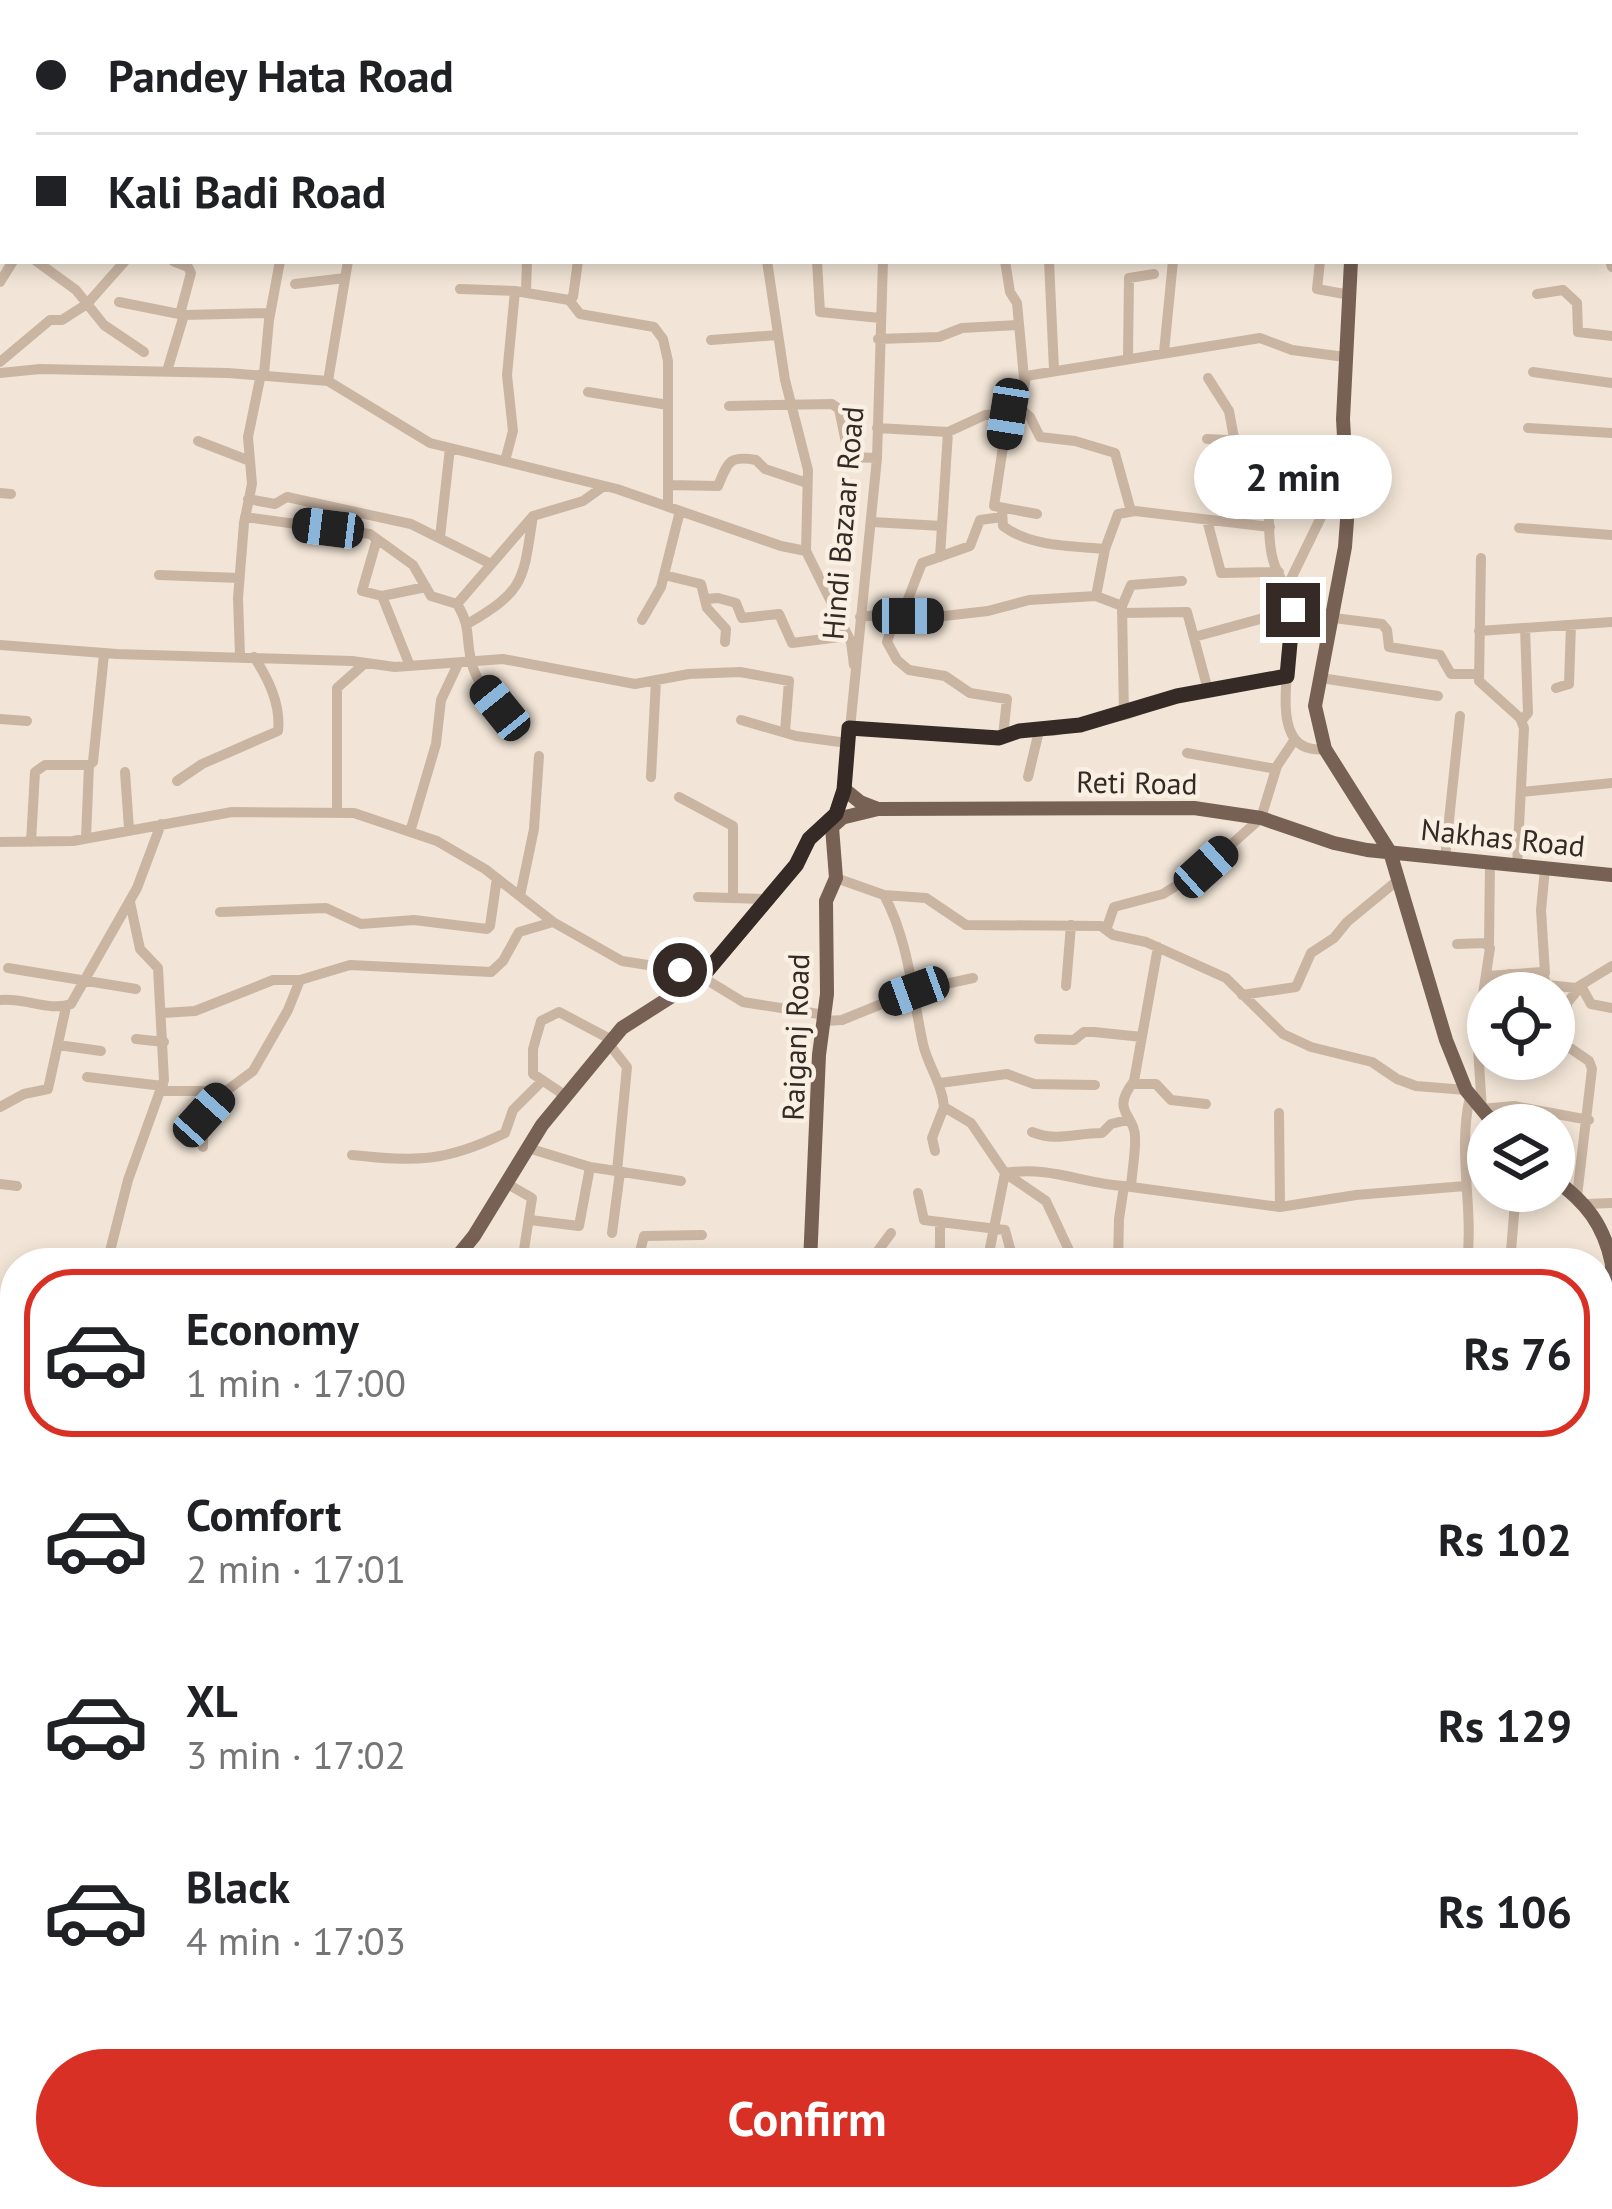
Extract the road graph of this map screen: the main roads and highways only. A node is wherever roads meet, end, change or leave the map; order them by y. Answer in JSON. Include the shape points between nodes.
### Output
{"nodes":[{"id":1,"x":1352,"y":264,"type":"edge"},
{"id":2,"x":878,"y":809,"type":"junction"},
{"id":3,"x":838,"y":816,"type":"junction"},
{"id":4,"x":1390,"y":852,"type":"junction"},
{"id":5,"x":1612,"y":875,"type":"edge"},
{"id":6,"x":1477,"y":1104,"type":"edge"},
{"id":7,"x":1575,"y":1195,"type":"edge"},
{"id":8,"x":462,"y":1248,"type":"edge"},
{"id":9,"x":811,"y":1248,"type":"edge"},
{"id":10,"x":1608,"y":1248,"type":"edge"}],
"edges":[{"from":1,"to":4,"type":"main road","via":[[1345,547],[1316,706],[1325,749]]},
{"from":2,"to":3,"type":"main road","name":"Reti Road"},
{"from":2,"to":3,"type":"main road","via":[[844,790]]},
{"from":2,"to":4,"type":"main road","name":"Reti Road","via":[[1194,808]]},
{"from":3,"to":8,"type":"main road","via":[[809,839],[699,979],[622,1028]]},
{"from":3,"to":9,"type":"main road","name":"Raiganj Road","via":[[836,878],[826,901]]},
{"from":4,"to":5,"type":"main road","name":"Nakhas Road"},
{"from":4,"to":6,"type":"main road","via":[[1446,1040]]},
{"from":7,"to":10,"type":"main road"}]}
